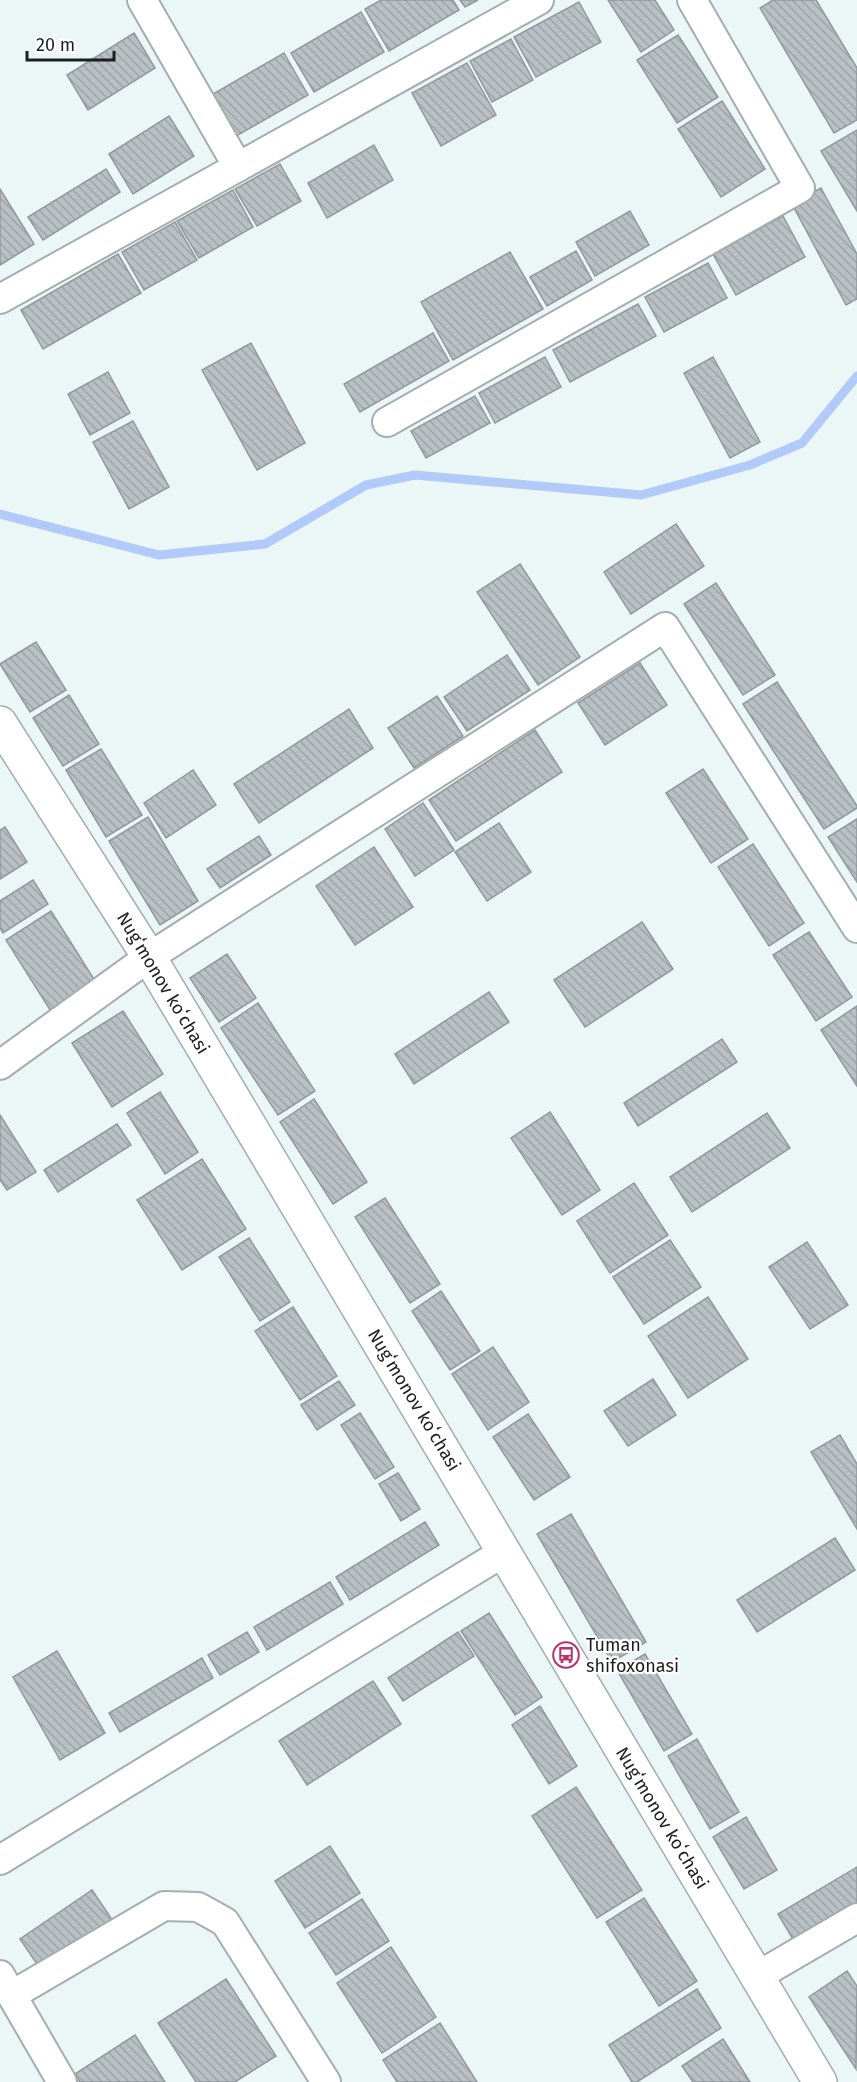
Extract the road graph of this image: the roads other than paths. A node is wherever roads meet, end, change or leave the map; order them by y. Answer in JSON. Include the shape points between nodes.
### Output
{"nodes":[{"id":1,"x":142,"y":0,"type":"edge"},
{"id":2,"x":539,"y":0,"type":"edge"},
{"id":3,"x":692,"y":0,"type":"edge"},
{"id":4,"x":238,"y":167,"type":"junction"},
{"id":5,"x":0,"y":299,"type":"edge"},
{"id":6,"x":387,"y":422,"type":"dead end"},
{"id":7,"x":0,"y":723,"type":"edge"},
{"id":8,"x":857,"y":928,"type":"edge"},
{"id":9,"x":149,"y":957,"type":"junction"},
{"id":10,"x":0,"y":1065,"type":"edge"},
{"id":11,"x":504,"y":1552,"type":"junction"},
{"id":12,"x":0,"y":1860,"type":"edge"},
{"id":13,"x":857,"y":1918,"type":"edge"},
{"id":14,"x":756,"y":1977,"type":"junction"},
{"id":15,"x":6,"y":1985,"type":"edge"},
{"id":16,"x":62,"y":2082,"type":"edge"},
{"id":17,"x":326,"y":2082,"type":"edge"},
{"id":18,"x":820,"y":2082,"type":"edge"}],
"edges":[{"from":1,"to":4,"type":"street"},
{"from":2,"to":4,"type":"street"},
{"from":3,"to":6,"type":"street","via":[[800,188]]},
{"from":4,"to":5,"type":"street"},
{"from":7,"to":9,"type":"main road","name":"Nugʻmonov koʻchasi"},
{"from":8,"to":9,"type":"street","via":[[665,627]]},
{"from":9,"to":10,"type":"street"},
{"from":9,"to":11,"type":"main road","name":"Nugʻmonov koʻchasi"},
{"from":11,"to":12,"type":"street"},
{"from":11,"to":14,"type":"main road","name":"Nugʻmonov koʻchasi"},
{"from":13,"to":14,"type":"street"},
{"from":14,"to":18,"type":"main road","name":"Nugʻmonov koʻchasi"},
{"from":15,"to":16,"type":"street"},
{"from":15,"to":17,"type":"street","via":[[164,1906],[198,1906],[225,1922]]}]}
